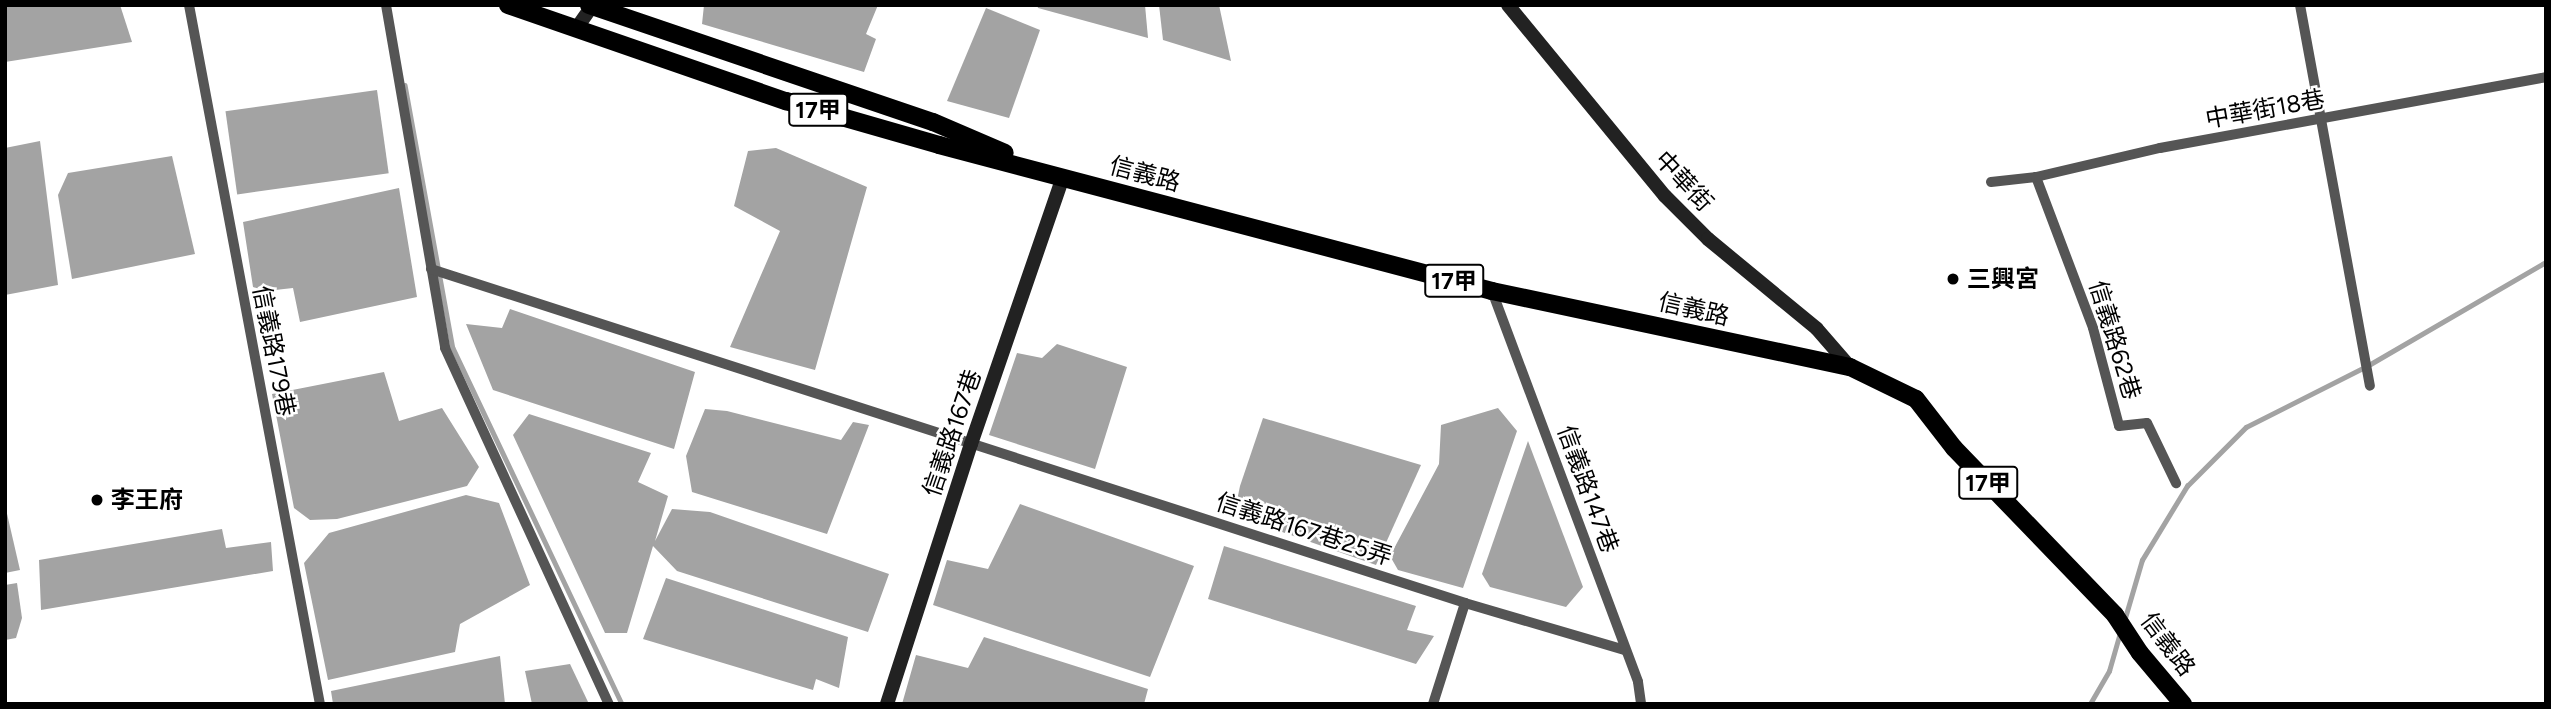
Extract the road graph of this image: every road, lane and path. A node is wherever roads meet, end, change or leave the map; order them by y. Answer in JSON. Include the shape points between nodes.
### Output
{"nodes":[{"id":1,"x":189,"y":5,"type":"edge"},
{"id":2,"x":386,"y":5,"type":"edge"},
{"id":3,"x":508,"y":5,"type":"edge"},
{"id":4,"x":1507,"y":5,"type":"edge"},
{"id":5,"x":2300,"y":5,"type":"edge"},
{"id":6,"x":591,"y":6,"type":"edge"},
{"id":7,"x":576,"y":29,"type":"junction"},
{"id":8,"x":2546,"y":77,"type":"edge"},
{"id":9,"x":2321,"y":120,"type":"junction"},
{"id":10,"x":1063,"y":177,"type":"junction"},
{"id":11,"x":2036,"y":177,"type":"junction"},
{"id":12,"x":1991,"y":182,"type":"dead end"},
{"id":13,"x":431,"y":269,"type":"junction"},
{"id":14,"x":1492,"y":291,"type":"junction"},
{"id":15,"x":1850,"y":367,"type":"junction"},
{"id":16,"x":2369,"y":382,"type":"dead end"},
{"id":17,"x":971,"y":444,"type":"junction"},
{"id":18,"x":2176,"y":483,"type":"dead end"},
{"id":19,"x":1465,"y":603,"type":"junction"},
{"id":20,"x":1625,"y":650,"type":"junction"},
{"id":21,"x":320,"y":704,"type":"edge"},
{"id":22,"x":609,"y":704,"type":"edge"},
{"id":23,"x":887,"y":704,"type":"edge"},
{"id":24,"x":1433,"y":704,"type":"edge"},
{"id":25,"x":1641,"y":704,"type":"edge"},
{"id":26,"x":2183,"y":704,"type":"edge"}],
"edges":[{"from":1,"to":21,"type":"street","name":"信義路179巷"},
{"from":2,"to":13,"type":"street"},
{"from":3,"to":7,"type":"main road","name":"信義路","number":"17甲"},
{"from":4,"to":15,"type":"street","name":"中華街","via":[[1665,196],[1708,239],[1818,329]]},
{"from":5,"to":9,"type":"street"},
{"from":6,"to":7,"type":"street"},
{"from":6,"to":10,"type":"main road","name":"信義路","number":"17甲","via":[[933,122]]},
{"from":7,"to":10,"type":"main road","name":"信義路","number":"17甲","via":[[786,101]]},
{"from":8,"to":9,"type":"street","name":"中華街18巷"},
{"from":9,"to":11,"type":"street","name":"中華街18巷","via":[[2160,148]]},
{"from":9,"to":16,"type":"street"},
{"from":10,"to":14,"type":"main road","name":"信義路","number":"17甲"},
{"from":10,"to":17,"type":"street","name":"信義路167巷"},
{"from":11,"to":12,"type":"street","name":"中華街18巷"},
{"from":11,"to":18,"type":"street","name":"信義路62巷","via":[[2093,328],[2119,426],[2147,423]]},
{"from":13,"to":17,"type":"street","name":"信義路167巷25弄"},
{"from":13,"to":22,"type":"street","via":[[445,348]]},
{"from":14,"to":15,"type":"main road","name":"信義路","number":"17甲"},
{"from":14,"to":20,"type":"street","name":"信義路147巷"},
{"from":15,"to":26,"type":"main road","name":"信義路","number":"17甲","via":[[1916,399],[1954,448],[2119,620]]},
{"from":17,"to":19,"type":"street","name":"信義路167巷25弄"},
{"from":17,"to":23,"type":"street","name":"信義路167巷"},
{"from":19,"to":20,"type":"street","name":"信義路167巷25弄"},
{"from":19,"to":24,"type":"street"},
{"from":20,"to":25,"type":"street","name":"信義路147巷"}]}
